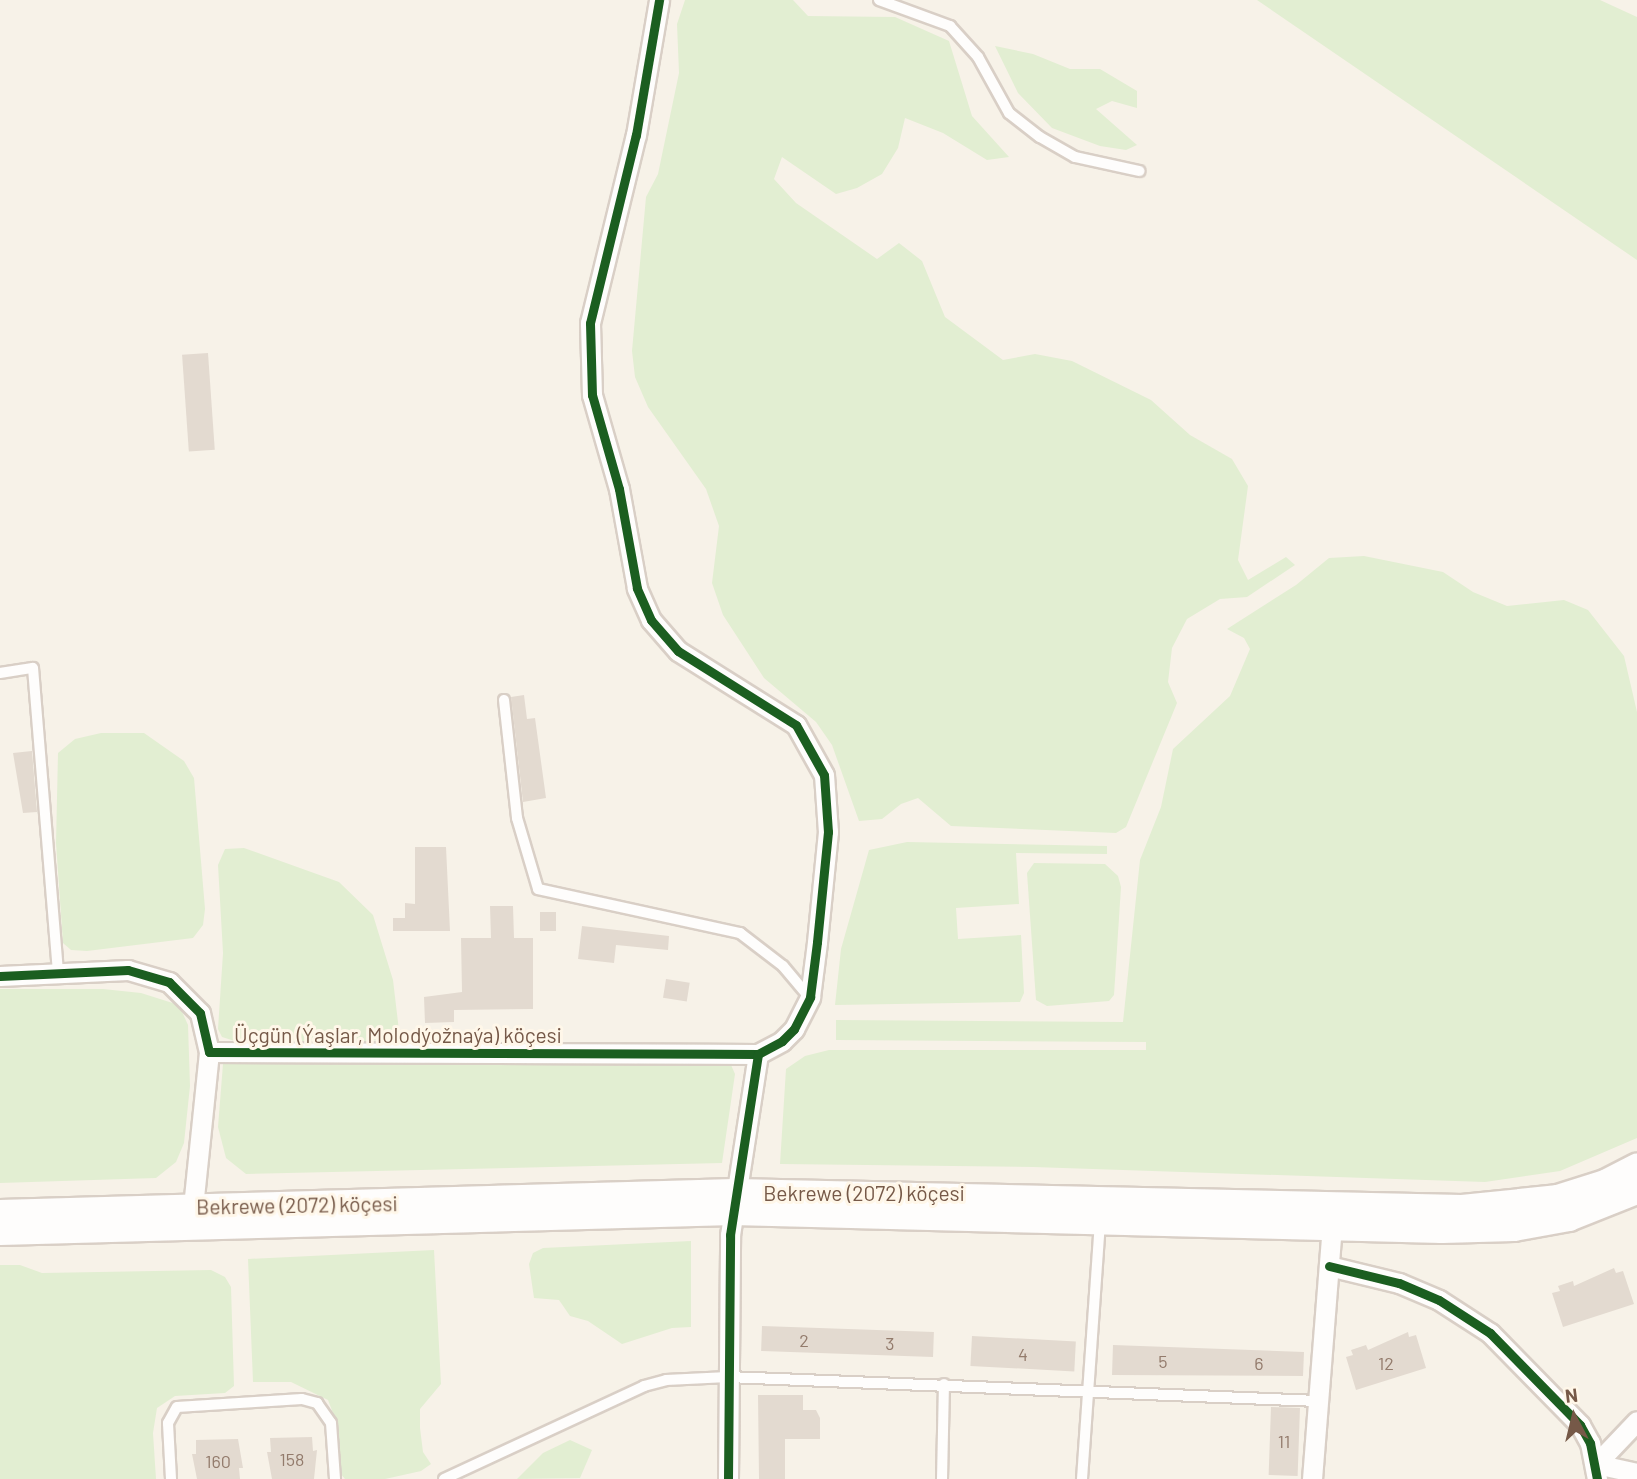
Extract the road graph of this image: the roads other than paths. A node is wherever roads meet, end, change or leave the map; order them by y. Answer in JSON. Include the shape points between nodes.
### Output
{"nodes":[{"id":1,"x":659,"y":0,"type":"edge"},
{"id":2,"x":879,"y":0,"type":"edge"},
{"id":3,"x":1139,"y":171,"type":"dead end"},
{"id":4,"x":0,"y":673,"type":"edge"},
{"id":5,"x":503,"y":700,"type":"dead end"},
{"id":6,"x":58,"y":972,"type":"junction"},
{"id":7,"x":0,"y":976,"type":"edge"},
{"id":8,"x":810,"y":997,"type":"junction"},
{"id":9,"x":209,"y":1052,"type":"junction"},
{"id":10,"x":758,"y":1054,"type":"junction"},
{"id":11,"x":1637,"y":1167,"type":"edge"},
{"id":12,"x":1637,"y":1191,"type":"edge"},
{"id":13,"x":734,"y":1202,"type":"junction"},
{"id":14,"x":193,"y":1207,"type":"junction"},
{"id":15,"x":0,"y":1213,"type":"edge"},
{"id":16,"x":1333,"y":1215,"type":"junction"},
{"id":17,"x":1100,"y":1220,"type":"junction"},
{"id":18,"x":0,"y":1232,"type":"edge"},
{"id":19,"x":1329,"y":1266,"type":"junction"},
{"id":20,"x":729,"y":1377,"type":"junction"},
{"id":21,"x":944,"y":1384,"type":"junction"},
{"id":22,"x":1090,"y":1392,"type":"junction"},
{"id":23,"x":1319,"y":1401,"type":"junction"},
{"id":24,"x":1637,"y":1421,"type":"edge"},
{"id":25,"x":1597,"y":1471,"type":"edge"},
{"id":26,"x":1637,"y":1473,"type":"edge"},
{"id":27,"x":171,"y":1479,"type":"edge"},
{"id":28,"x":335,"y":1479,"type":"edge"},
{"id":29,"x":444,"y":1479,"type":"edge"},
{"id":30,"x":728,"y":1479,"type":"edge"},
{"id":31,"x":942,"y":1479,"type":"edge"},
{"id":32,"x":1082,"y":1479,"type":"edge"},
{"id":33,"x":1312,"y":1479,"type":"edge"}],
"edges":[{"from":1,"to":8,"type":"street","via":[[636,135],[590,323],[592,395],[619,489],[637,587],[652,620],[678,651],[796,725],[824,775],[828,832]]},
{"from":2,"to":3,"type":"lane","via":[[950,26],[978,57],[1009,113],[1041,137],[1075,157]]},
{"from":4,"to":6,"type":"lane","via":[[33,668]]},
{"from":5,"to":8,"type":"lane","via":[[517,818],[538,889],[740,933],[775,958]]},
{"from":6,"to":7,"type":"street","name":"Üçgün (Ýaşlar, Molodýožnaýa) köçesi"},
{"from":6,"to":9,"type":"street","name":"Üçgün (Ýaşlar, Molodýožnaýa) köçesi","via":[[128,971],[169,982],[191,999],[200,1013]]},
{"from":8,"to":10,"type":"street","via":[[794,1029],[766,1053]]},
{"from":9,"to":10,"type":"street","name":"Üçgün (Ýaşlar, Molodýožnaýa) köçesi"},
{"from":9,"to":14,"type":"street"},
{"from":10,"to":13,"type":"street"},
{"from":11,"to":16,"type":"main road","name":"Bekrewe (2072) köçesi","via":[[1559,1198]]},
{"from":12,"to":16,"type":"main road","name":"Bekrewe (2072) köçesi","via":[[1569,1218],[1514,1228]]},
{"from":13,"to":14,"type":"main road","name":"Bekrewe (2072) köçesi"},
{"from":13,"to":16,"type":"main road","name":"Bekrewe (2072) köçesi"},
{"from":13,"to":17,"type":"main road","name":"Bekrewe (2072) köçesi"},
{"from":13,"to":18,"type":"main road","name":"Bekrewe (2072) köçesi"},
{"from":13,"to":20,"type":"street"},
{"from":14,"to":15,"type":"main road","name":"Bekrewe (2072) köçesi"},
{"from":16,"to":17,"type":"main road","name":"Bekrewe (2072) köçesi"},
{"from":16,"to":19,"type":"street"},
{"from":17,"to":22,"type":"lane"},
{"from":19,"to":23,"type":"street"},
{"from":19,"to":25,"type":"street","via":[[1399,1283],[1468,1317],[1580,1425]]},
{"from":20,"to":21,"type":"lane"},
{"from":20,"to":29,"type":"lane","via":[[666,1380],[644,1386]]},
{"from":20,"to":30,"type":"street"},
{"from":21,"to":22,"type":"lane"},
{"from":21,"to":31,"type":"lane"},
{"from":22,"to":23,"type":"lane"},
{"from":22,"to":32,"type":"lane"},
{"from":23,"to":33,"type":"street"},
{"from":24,"to":25,"type":"street"},
{"from":25,"to":26,"type":"street"},
{"from":27,"to":28,"type":"lane","via":[[169,1423],[177,1407],[302,1399],[317,1403],[331,1423]]}]}
